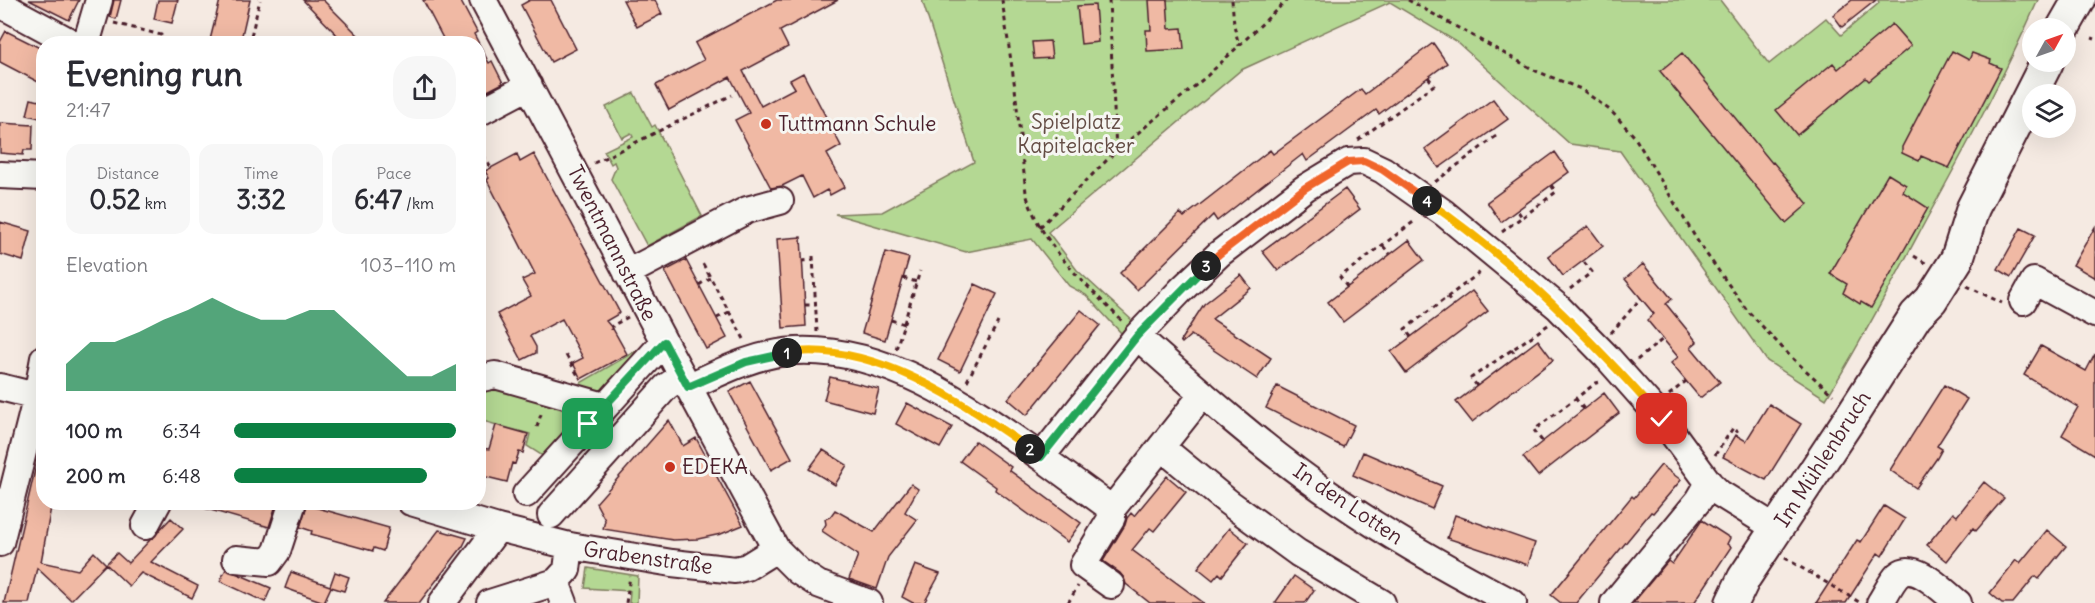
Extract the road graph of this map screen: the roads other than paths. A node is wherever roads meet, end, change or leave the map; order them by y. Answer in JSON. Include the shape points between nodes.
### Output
{"nodes":[{"id":1,"x":99,"y":0,"type":"edge"},
{"id":2,"x":483,"y":0,"type":"edge"},
{"id":3,"x":0,"y":4,"type":"edge"},
{"id":4,"x":59,"y":36,"type":"edge"},
{"id":5,"x":88,"y":36,"type":"edge"},
{"id":6,"x":2042,"y":72,"type":"edge"},
{"id":7,"x":529,"y":86,"type":"junction"},
{"id":8,"x":486,"y":109,"type":"edge"},
{"id":9,"x":0,"y":176,"type":"edge"},
{"id":10,"x":36,"y":177,"type":"edge"},
{"id":11,"x":780,"y":201,"type":"dead end"},
{"id":12,"x":627,"y":273,"type":"junction"},
{"id":13,"x":2023,"y":301,"type":"dead end"},
{"id":14,"x":2095,"y":314,"type":"edge"},
{"id":15,"x":1137,"y":336,"type":"junction"},
{"id":16,"x":664,"y":342,"type":"junction"},
{"id":17,"x":486,"y":377,"type":"edge"},
{"id":18,"x":685,"y":381,"type":"junction"},
{"id":19,"x":0,"y":387,"type":"edge"},
{"id":20,"x":1203,"y":394,"type":"junction"},
{"id":21,"x":36,"y":405,"type":"edge"},
{"id":22,"x":604,"y":406,"type":"junction"},
{"id":23,"x":36,"y":409,"type":"edge"},
{"id":24,"x":1161,"y":447,"type":"junction"},
{"id":25,"x":1041,"y":457,"type":"junction"},
{"id":26,"x":1706,"y":479,"type":"junction"},
{"id":27,"x":526,"y":494,"type":"dead end"},
{"id":28,"x":1112,"y":509,"type":"junction"},
{"id":29,"x":154,"y":510,"type":"edge"},
{"id":30,"x":290,"y":510,"type":"edge"},
{"id":31,"x":438,"y":510,"type":"edge"},
{"id":32,"x":551,"y":515,"type":"dead end"},
{"id":33,"x":145,"y":526,"type":"dead end"},
{"id":34,"x":498,"y":528,"type":"junction"},
{"id":35,"x":0,"y":543,"type":"edge"},
{"id":36,"x":1781,"y":544,"type":"junction"},
{"id":37,"x":570,"y":546,"type":"junction"},
{"id":38,"x":776,"y":549,"type":"junction"},
{"id":39,"x":236,"y":559,"type":"dead end"},
{"id":40,"x":1111,"y":585,"type":"dead end"},
{"id":41,"x":560,"y":593,"type":"edge"},
{"id":42,"x":1504,"y":601,"type":"edge"},
{"id":43,"x":442,"y":603,"type":"edge"},
{"id":44,"x":490,"y":603,"type":"edge"},
{"id":45,"x":869,"y":603,"type":"edge"},
{"id":46,"x":1382,"y":603,"type":"edge"},
{"id":47,"x":1614,"y":603,"type":"edge"},
{"id":48,"x":1731,"y":603,"type":"edge"},
{"id":49,"x":1880,"y":603,"type":"edge"},
{"id":50,"x":1958,"y":603,"type":"edge"}],
"edges":[{"from":1,"to":5,"type":"street"},
{"from":2,"to":7,"type":"street","name":"Twentmannstraße"},
{"from":3,"to":4,"type":"street"},
{"from":6,"to":36,"type":"main road","name":"Im Mühlenbruch","via":[[1973,208],[1957,259],[1854,412]]},
{"from":7,"to":8,"type":"street"},
{"from":7,"to":12,"type":"street","name":"Twentmannstraße"},
{"from":9,"to":10,"type":"street"},
{"from":11,"to":12,"type":"street","via":[[747,210]]},
{"from":12,"to":16,"type":"street","name":"Twentmannstraße"},
{"from":13,"to":14,"type":"street","via":[[2034,281]]},
{"from":15,"to":20,"type":"street","name":"In den Lotten"},
{"from":15,"to":25,"type":"street"},
{"from":15,"to":26,"type":"street","via":[[1219,254],[1305,188],[1348,162],[1364,161],[1426,200],[1558,308],[1662,419]]},
{"from":16,"to":18,"type":"street","name":"Twentmannstraße"},
{"from":16,"to":22,"type":"street"},
{"from":17,"to":22,"type":"street","via":[[495,375]]},
{"from":18,"to":25,"type":"street","via":[[796,351],[834,353],[891,369],[957,400]]},
{"from":18,"to":32,"type":"street","via":[[666,387]]},
{"from":18,"to":38,"type":"street","name":"Twentmannstraße"},
{"from":19,"to":21,"type":"street"},
{"from":20,"to":24,"type":"street"},
{"from":20,"to":42,"type":"street","name":"In den Lotten","via":[[1340,501]]},
{"from":22,"to":27,"type":"street"},
{"from":23,"to":35,"type":"street"},
{"from":24,"to":28,"type":"street"},
{"from":24,"to":46,"type":"street","via":[[1298,553]]},
{"from":25,"to":28,"type":"street"},
{"from":26,"to":36,"type":"street"},
{"from":26,"to":47,"type":"street","via":[[1700,500]]},
{"from":28,"to":40,"type":"street","via":[[1112,517],[1083,565]]},
{"from":29,"to":33,"type":"street"},
{"from":30,"to":39,"type":"street","via":[[269,562]]},
{"from":31,"to":34,"type":"street","name":"Grabenstraße"},
{"from":34,"to":37,"type":"street","name":"Grabenstraße"},
{"from":34,"to":43,"type":"street"},
{"from":36,"to":48,"type":"main road","name":"Im Mühlenbruch","via":[[1744,578]]},
{"from":37,"to":38,"type":"street","name":"Grabenstraße","via":[[735,570]]},
{"from":37,"to":41,"type":"street"},
{"from":38,"to":45,"type":"street","via":[[818,584]]},
{"from":41,"to":44,"type":"street"},
{"from":49,"to":50,"type":"street","via":[[1897,576],[1913,570]]}]}
